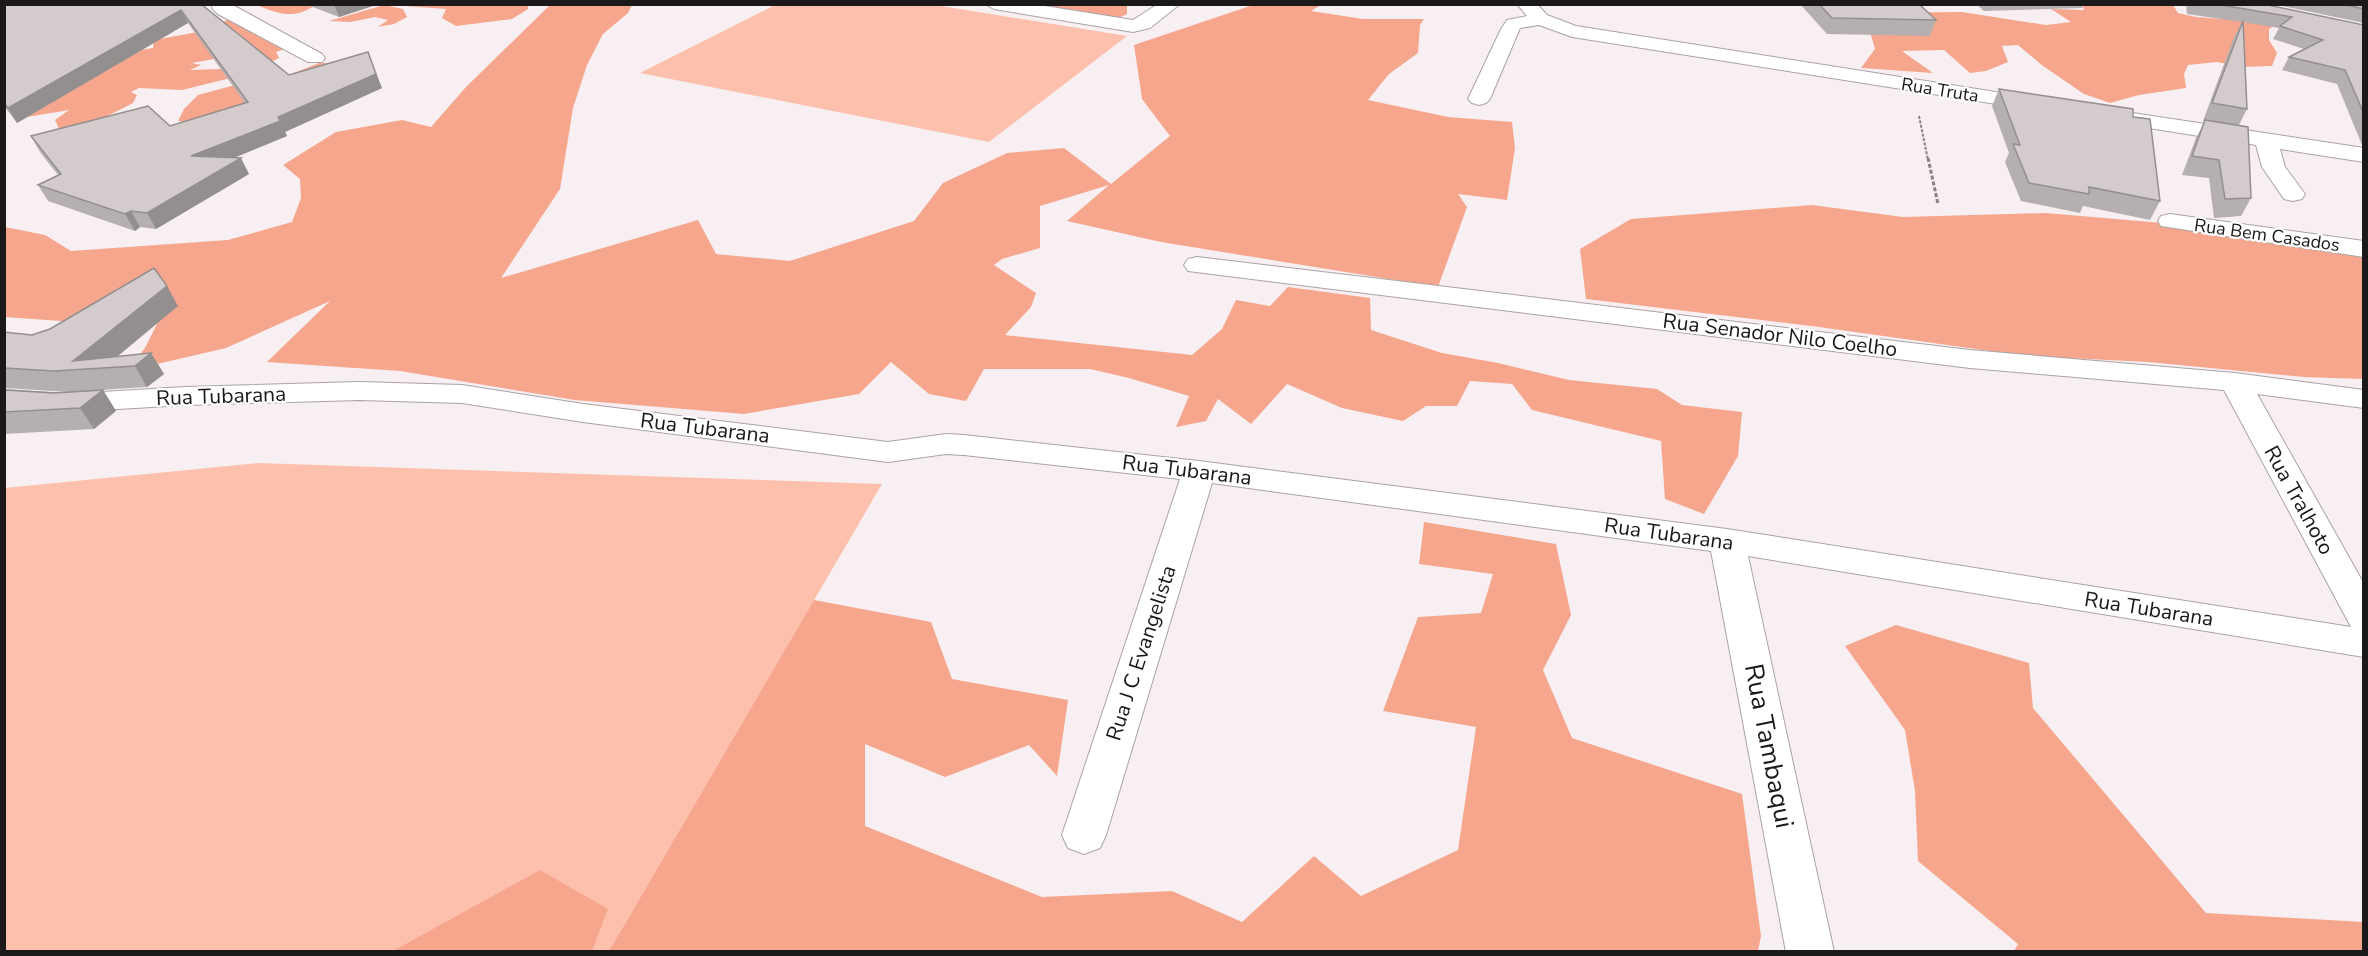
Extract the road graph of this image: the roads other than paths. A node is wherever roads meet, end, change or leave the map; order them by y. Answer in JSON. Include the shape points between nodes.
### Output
{"nodes":[{"id":1,"x":222,"y":4,"type":"edge"},
{"id":2,"x":994,"y":4,"type":"edge"},
{"id":3,"x":1171,"y":4,"type":"edge"},
{"id":4,"x":1533,"y":12,"type":"edge"},
{"id":5,"x":315,"y":58,"type":"dead end"},
{"id":6,"x":1479,"y":99,"type":"dead end"},
{"id":7,"x":2061,"y":108,"type":"edge"},
{"id":8,"x":2084,"y":111,"type":"edge"},
{"id":9,"x":2266,"y":139,"type":"junction"},
{"id":10,"x":2364,"y":155,"type":"edge"},
{"id":11,"x":2293,"y":194,"type":"dead end"},
{"id":12,"x":2169,"y":221,"type":"dead end"},
{"id":13,"x":2364,"y":249,"type":"edge"},
{"id":14,"x":1197,"y":265,"type":"dead end"},
{"id":15,"x":2235,"y":382,"type":"junction"},
{"id":16,"x":4,"y":399,"type":"edge"},
{"id":17,"x":2364,"y":399,"type":"edge"},
{"id":18,"x":1199,"y":471,"type":"junction"},
{"id":19,"x":1727,"y":541,"type":"junction"},
{"id":20,"x":2364,"y":618,"type":"edge"},
{"id":21,"x":2364,"y":643,"type":"edge"},
{"id":22,"x":1084,"y":835,"type":"dead end"},
{"id":23,"x":1810,"y":951,"type":"edge"}],
"edges":[{"from":1,"to":5,"type":"street","via":[[224,10]]},
{"from":2,"to":3,"type":"street","via":[[1133,26],[1143,24]]},
{"from":4,"to":6,"type":"street","via":[[1510,28]]},
{"from":4,"to":7,"type":"street","name":"Rua Truta","via":[[1572,31]]},
{"from":8,"to":9,"type":"street"},
{"from":9,"to":10,"type":"street"},
{"from":9,"to":11,"type":"street","via":[[2274,167]]},
{"from":12,"to":13,"type":"street","name":"Rua Bem Casados"},
{"from":14,"to":15,"type":"street","name":"Rua Senador Nilo Coelho","via":[[1970,358]]},
{"from":15,"to":17,"type":"street","name":"Rua Senador Nilo Coelho"},
{"from":15,"to":20,"type":"street","name":"Rua Tralhoto"},
{"from":16,"to":18,"type":"street","name":"Rua Tubarana","via":[[68,403],[359,391],[462,394],[888,452],[964,445]]},
{"from":18,"to":19,"type":"street","name":"Rua Tubarana"},
{"from":18,"to":22,"type":"street","name":"Rua J C Evangelista"},
{"from":19,"to":21,"type":"street","name":"Rua Tubarana"},
{"from":19,"to":23,"type":"street","name":"Rua Tambaqui"}]}
